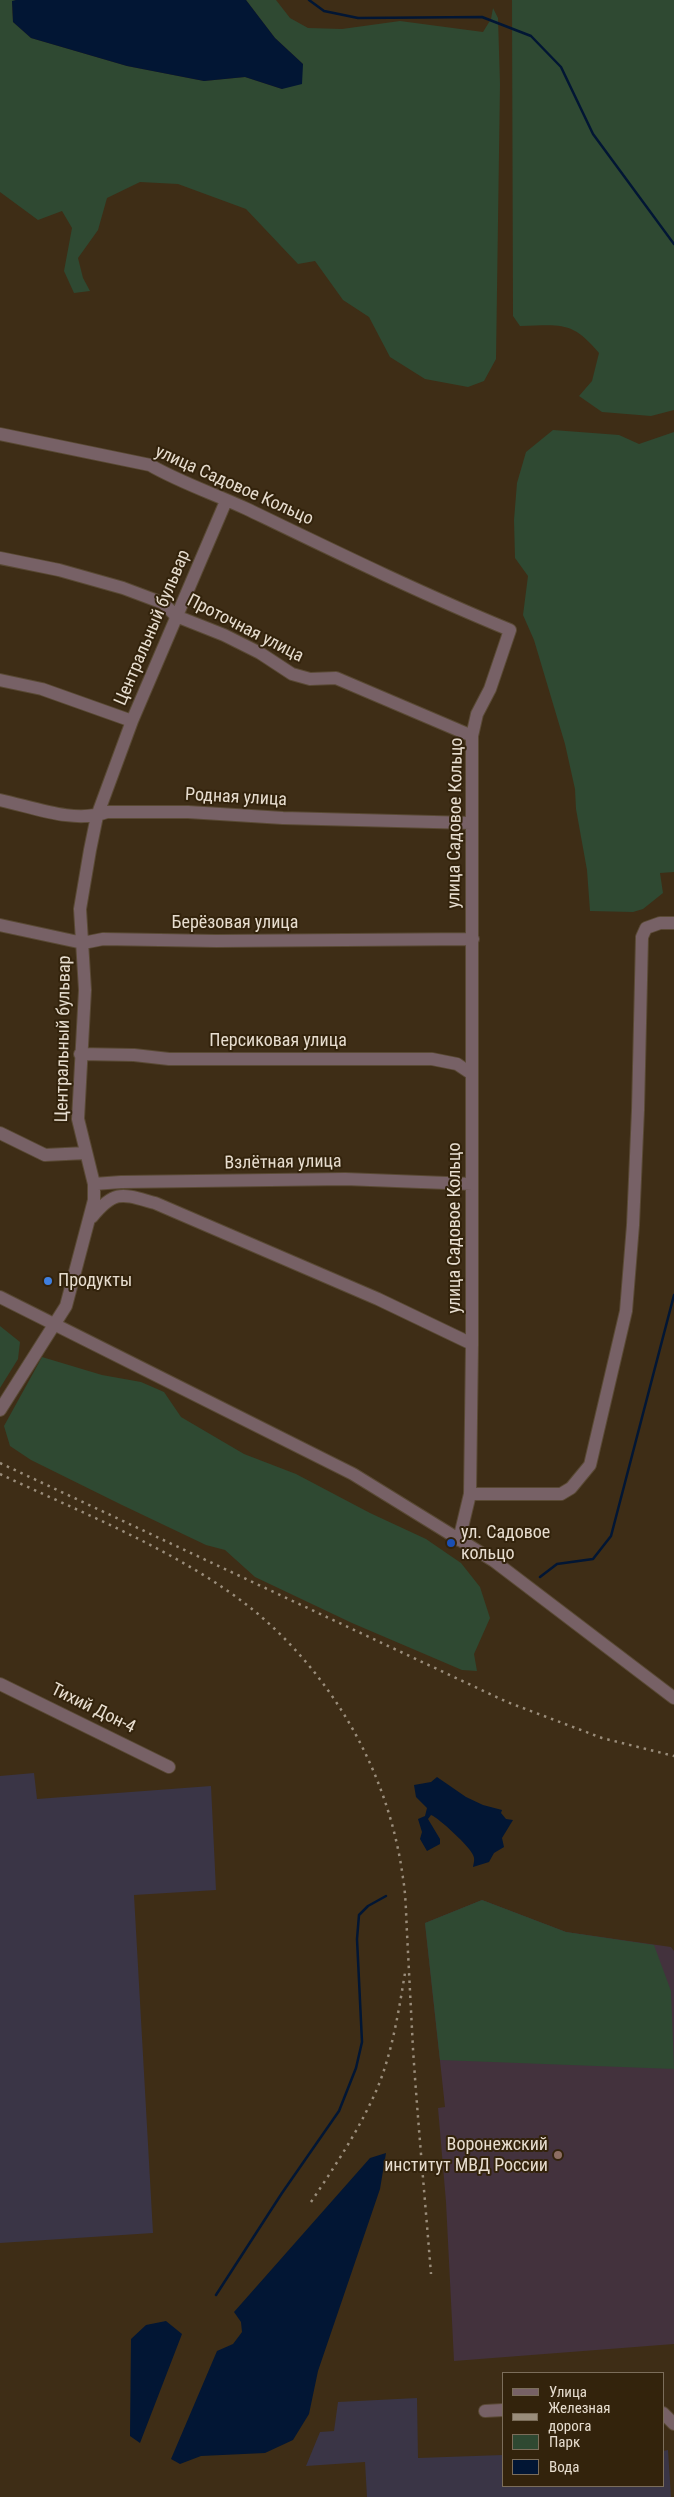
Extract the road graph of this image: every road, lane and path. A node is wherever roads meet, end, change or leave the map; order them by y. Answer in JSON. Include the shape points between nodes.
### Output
{"nodes":[{"id":1,"x":0,"y":434,"type":"edge"},
{"id":2,"x":226,"y":501,"type":"junction"},
{"id":3,"x":0,"y":558,"type":"edge"},
{"id":4,"x":176,"y":616,"type":"junction"},
{"id":5,"x":0,"y":680,"type":"edge"},
{"id":6,"x":132,"y":721,"type":"junction"},
{"id":7,"x":472,"y":736,"type":"junction"},
{"id":8,"x":0,"y":800,"type":"edge"},
{"id":9,"x":97,"y":816,"type":"junction"},
{"id":10,"x":472,"y":823,"type":"junction"},
{"id":11,"x":674,"y":923,"type":"edge"},
{"id":12,"x":0,"y":925,"type":"edge"},
{"id":13,"x":473,"y":940,"type":"junction"},
{"id":14,"x":82,"y":943,"type":"junction"},
{"id":15,"x":80,"y":1054,"type":"junction"},
{"id":16,"x":472,"y":1074,"type":"junction"},
{"id":17,"x":0,"y":1133,"type":"edge"},
{"id":18,"x":86,"y":1153,"type":"junction"},
{"id":19,"x":94,"y":1184,"type":"junction"},
{"id":20,"x":472,"y":1184,"type":"junction"},
{"id":21,"x":90,"y":1220,"type":"junction"},
{"id":22,"x":0,"y":1297,"type":"edge"},
{"id":23,"x":54,"y":1325,"type":"junction"},
{"id":24,"x":472,"y":1344,"type":"junction"},
{"id":25,"x":0,"y":1410,"type":"edge"},
{"id":26,"x":470,"y":1494,"type":"junction"},
{"id":27,"x":459,"y":1540,"type":"junction"},
{"id":28,"x":0,"y":1684,"type":"edge"},
{"id":29,"x":674,"y":1698,"type":"edge"},
{"id":30,"x":169,"y":1767,"type":"dead end"},
{"id":31,"x":502,"y":2410,"type":"edge"},
{"id":32,"x":485,"y":2411,"type":"dead end"},
{"id":33,"x":664,"y":2414,"type":"edge"},
{"id":34,"x":674,"y":2424,"type":"edge"}],
"edges":[{"from":1,"to":2,"type":"street","name":"улица Садовое Кольцо","via":[[150,465]]},
{"from":2,"to":4,"type":"street","name":"Центральный бульвар"},
{"from":2,"to":7,"type":"street","name":"улица Садовое Кольцо","via":[[403,585],[510,630]]},
{"from":3,"to":4,"type":"street","name":"Проточная улица","via":[[123,588],[163,603]]},
{"from":4,"to":6,"type":"street","name":"Центральный бульвар"},
{"from":4,"to":7,"type":"street","name":"Проточная улица","via":[[260,653],[292,674],[310,679],[336,678]]},
{"from":5,"to":6,"type":"street","via":[[42,689]]},
{"from":6,"to":9,"type":"street","name":"Центральный бульвар"},
{"from":7,"to":10,"type":"street","name":"улица Садовое Кольцо"},
{"from":8,"to":9,"type":"street","name":"Родная улица","via":[[78,816]]},
{"from":9,"to":10,"type":"street","name":"Родная улица","via":[[107,812],[188,812]]},
{"from":9,"to":14,"type":"street","name":"Центральный бульвар","via":[[80,909]]},
{"from":10,"to":13,"type":"street","name":"улица Садовое Кольцо"},
{"from":11,"to":26,"type":"street","via":[[660,922],[646,928],[642,937],[638,1120],[626,1311],[590,1465],[576,1483],[561,1494]]},
{"from":12,"to":14,"type":"street","name":"Берёзовая улица"},
{"from":13,"to":14,"type":"street","name":"Берёзовая улица","via":[[103,939]]},
{"from":13,"to":16,"type":"street","name":"улица Садовое Кольцо"},
{"from":14,"to":15,"type":"street","name":"Центральный бульвар","via":[[85,990]]},
{"from":15,"to":16,"type":"street","name":"Персиковая улица","via":[[169,1059],[432,1058],[457,1064]]},
{"from":15,"to":18,"type":"street","name":"Центральный бульвар","via":[[78,1119]]},
{"from":16,"to":20,"type":"street","name":"улица Садовое Кольцо"},
{"from":17,"to":18,"type":"street","via":[[45,1155]]},
{"from":18,"to":19,"type":"street","name":"Центральный бульвар"},
{"from":19,"to":20,"type":"street","name":"Взлётная улица","via":[[345,1179]]},
{"from":19,"to":21,"type":"street","name":"Центральный бульвар"},
{"from":20,"to":24,"type":"street","name":"улица Садовое Кольцо"},
{"from":21,"to":23,"type":"street","name":"Центральный бульвар","via":[[66,1306]]},
{"from":21,"to":24,"type":"street","via":[[104,1202],[114,1196],[125,1194],[155,1203],[369,1295]]},
{"from":22,"to":23,"type":"street"},
{"from":23,"to":25,"type":"street","name":"Центральный бульвар"},
{"from":23,"to":27,"type":"street","via":[[353,1474]]},
{"from":24,"to":26,"type":"street","name":"улица Садовое Кольцо"},
{"from":26,"to":27,"type":"street","name":"улица Садовое Кольцо"},
{"from":27,"to":29,"type":"street","via":[[494,1561]]},
{"from":28,"to":30,"type":"street","name":"Тихий Дон-4"},
{"from":31,"to":32,"type":"street"},
{"from":33,"to":34,"type":"street"}]}
